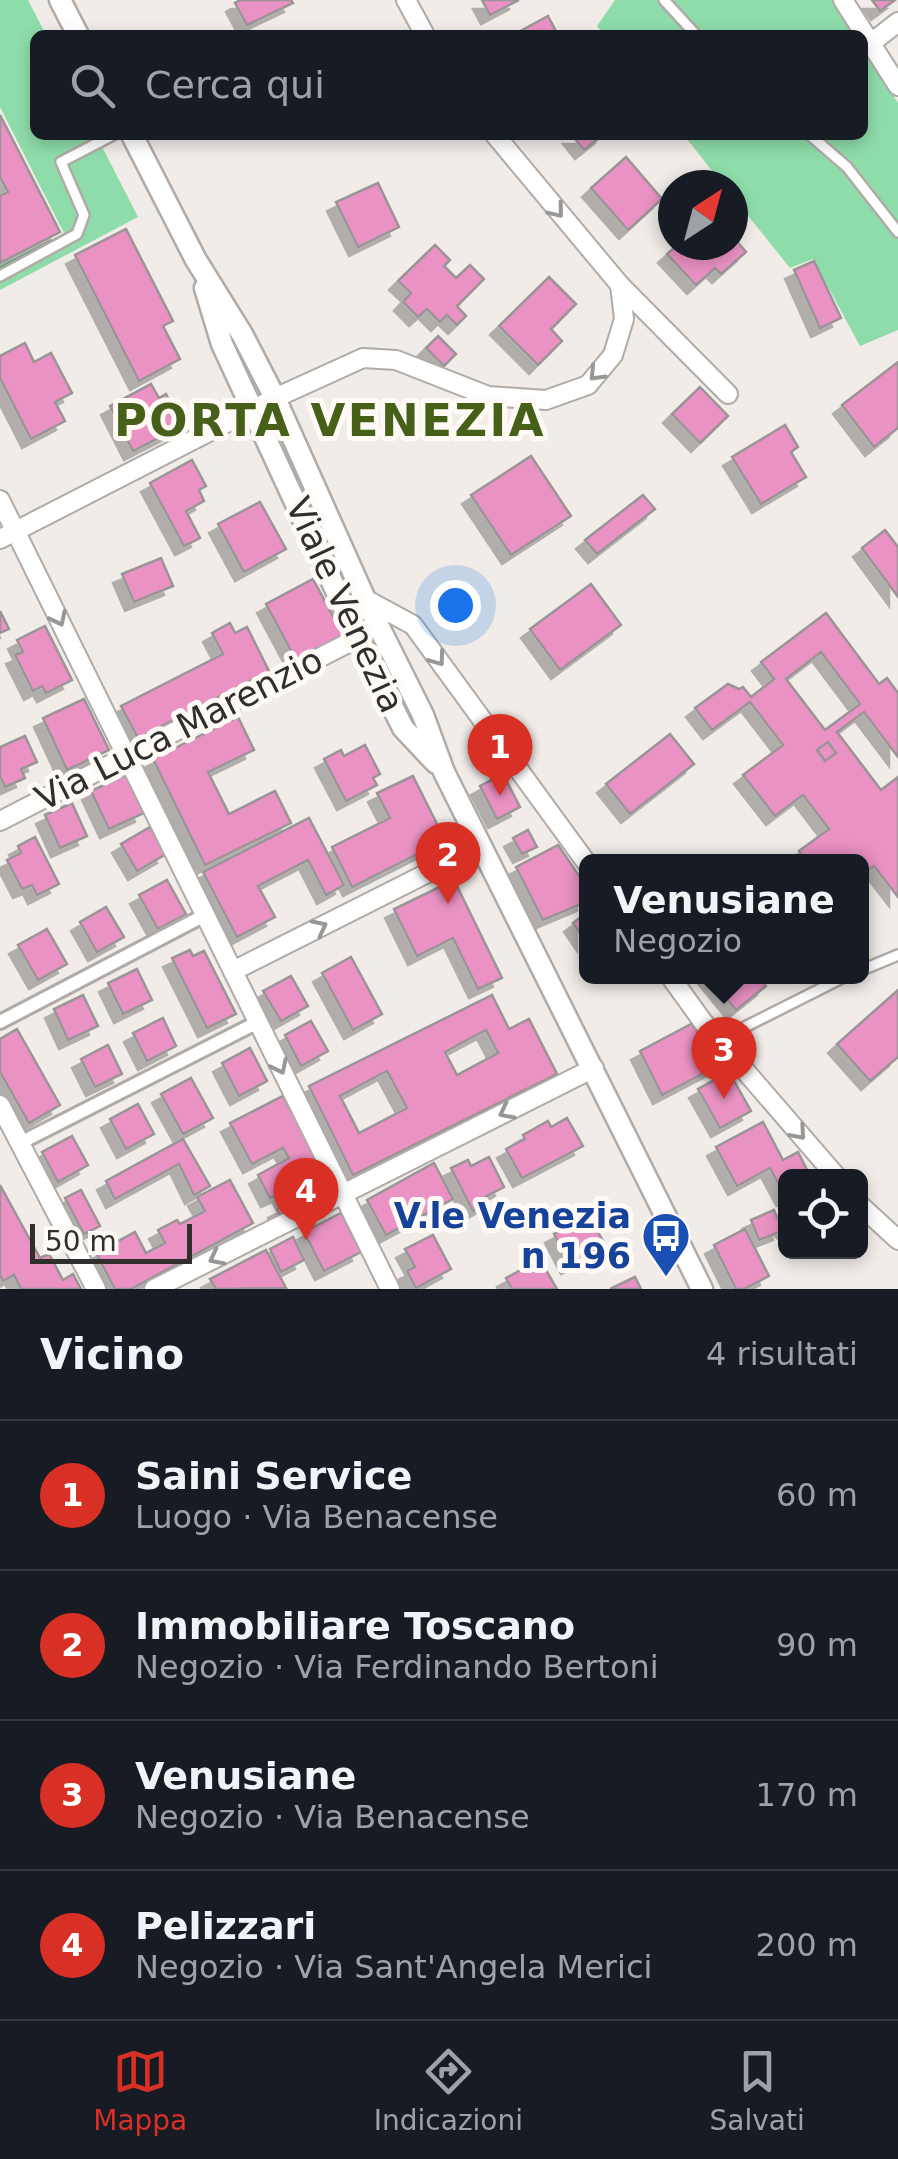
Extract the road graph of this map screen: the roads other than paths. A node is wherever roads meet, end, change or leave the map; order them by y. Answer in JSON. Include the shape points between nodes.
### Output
{"nodes":[{"id":1,"x":60,"y":0,"type":"edge"},
{"id":2,"x":70,"y":0,"type":"edge"},
{"id":3,"x":406,"y":0,"type":"edge"},
{"id":4,"x":664,"y":0,"type":"edge"},
{"id":5,"x":843,"y":0,"type":"edge"},
{"id":6,"x":898,"y":22,"type":"edge"},
{"id":7,"x":75,"y":29,"type":"edge"},
{"id":8,"x":422,"y":30,"type":"edge"},
{"id":9,"x":691,"y":30,"type":"edge"},
{"id":10,"x":862,"y":30,"type":"edge"},
{"id":11,"x":868,"y":40,"type":"edge"},
{"id":12,"x":870,"y":43,"type":"junction"},
{"id":13,"x":898,"y":86,"type":"edge"},
{"id":14,"x":103,"y":140,"type":"edge"},
{"id":15,"x":135,"y":140,"type":"edge"},
{"id":16,"x":499,"y":140,"type":"edge"},
{"id":17,"x":816,"y":140,"type":"edge"},
{"id":18,"x":898,"y":232,"type":"edge"},
{"id":19,"x":196,"y":260,"type":"junction"},
{"id":20,"x":0,"y":276,"type":"edge"},
{"id":21,"x":620,"y":285,"type":"junction"},
{"id":22,"x":728,"y":394,"type":"dead end"},
{"id":23,"x":276,"y":398,"type":"junction"},
{"id":24,"x":254,"y":410,"type":"junction"},
{"id":25,"x":0,"y":500,"type":"edge"},
{"id":26,"x":8,"y":535,"type":"edge"},
{"id":27,"x":364,"y":599,"type":"junction"},
{"id":28,"x":358,"y":638,"type":"junction"},
{"id":29,"x":127,"y":757,"type":"junction"},
{"id":30,"x":444,"y":772,"type":"junction"},
{"id":31,"x":0,"y":821,"type":"edge"},
{"id":32,"x":481,"y":846,"type":"junction"},
{"id":33,"x":580,"y":854,"type":"edge"},
{"id":34,"x":205,"y":915,"type":"junction"},
{"id":35,"x":898,"y":955,"type":"edge"},
{"id":36,"x":869,"y":967,"type":"edge"},
{"id":37,"x":233,"y":971,"type":"junction"},
{"id":38,"x":676,"y":984,"type":"edge"},
{"id":39,"x":830,"y":984,"type":"edge"},
{"id":40,"x":0,"y":1022,"type":"edge"},
{"id":41,"x":258,"y":1022,"type":"junction"},
{"id":42,"x":719,"y":1040,"type":"junction"},
{"id":43,"x":594,"y":1068,"type":"junction"},
{"id":44,"x":0,"y":1105,"type":"edge"},
{"id":45,"x":20,"y":1143,"type":"junction"},
{"id":46,"x":830,"y":1169,"type":"edge"},
{"id":47,"x":344,"y":1194,"type":"junction"},
{"id":48,"x":868,"y":1212,"type":"edge"},
{"id":49,"x":898,"y":1240,"type":"edge"},
{"id":50,"x":96,"y":1289,"type":"edge"},
{"id":51,"x":154,"y":1289,"type":"edge"},
{"id":52,"x":390,"y":1289,"type":"edge"},
{"id":53,"x":702,"y":1289,"type":"edge"}],
"edges":[{"from":1,"to":7,"type":"street"},
{"from":2,"to":7,"type":"street"},
{"from":3,"to":8,"type":"street"},
{"from":4,"to":9,"type":"lane"},
{"from":5,"to":10,"type":"street"},
{"from":6,"to":12,"type":"street"},
{"from":11,"to":12,"type":"street"},
{"from":12,"to":13,"type":"street"},
{"from":14,"to":20,"type":"lane","via":[[61,162],[84,215],[77,234]]},
{"from":15,"to":19,"type":"street","name":"Viale Venezia"},
{"from":16,"to":21,"type":"street","one_way":true},
{"from":17,"to":18,"type":"lane","via":[[847,167]]},
{"from":19,"to":23,"type":"street","name":"Viale Venezia"},
{"from":19,"to":24,"type":"street","name":"Viale Venezia","via":[[222,344]]},
{"from":21,"to":22,"type":"street"},
{"from":21,"to":23,"type":"street","one_way":true,"via":[[624,319],[614,355],[588,385],[546,400],[488,396],[396,360],[363,358]]},
{"from":23,"to":24,"type":"street"},
{"from":23,"to":27,"type":"street","name":"Viale Venezia"},
{"from":24,"to":26,"type":"street"},
{"from":24,"to":28,"type":"street","name":"Viale Venezia"},
{"from":25,"to":26,"type":"street"},
{"from":26,"to":29,"type":"street","one_way":true},
{"from":27,"to":30,"type":"street","name":"Viale Venezia"},
{"from":27,"to":33,"type":"street","one_way":true,"via":[[414,624]]},
{"from":28,"to":29,"type":"street","name":"Via Luca Marenzio"},
{"from":28,"to":30,"type":"street","name":"Viale Venezia","via":[[403,728]]},
{"from":29,"to":31,"type":"street","name":"Via Luca Marenzio"},
{"from":29,"to":34,"type":"street"},
{"from":30,"to":32,"type":"street","name":"Viale Venezia"},
{"from":37,"to":32,"type":"street","one_way":true},
{"from":32,"to":43,"type":"street","name":"Viale Venezia"},
{"from":34,"to":37,"type":"street"},
{"from":34,"to":40,"type":"street"},
{"from":35,"to":36,"type":"lane"},
{"from":37,"to":41,"type":"street"},
{"from":38,"to":42,"type":"street"},
{"from":39,"to":42,"type":"lane"},
{"from":41,"to":45,"type":"street"},
{"from":41,"to":47,"type":"street","one_way":true},
{"from":42,"to":46,"type":"street","one_way":true},
{"from":43,"to":47,"type":"street","one_way":true},
{"from":43,"to":53,"type":"street","name":"Viale Venezia"},
{"from":44,"to":45,"type":"street"},
{"from":45,"to":50,"type":"street"},
{"from":47,"to":51,"type":"street","one_way":true},
{"from":47,"to":52,"type":"street"},
{"from":48,"to":49,"type":"street"}]}
